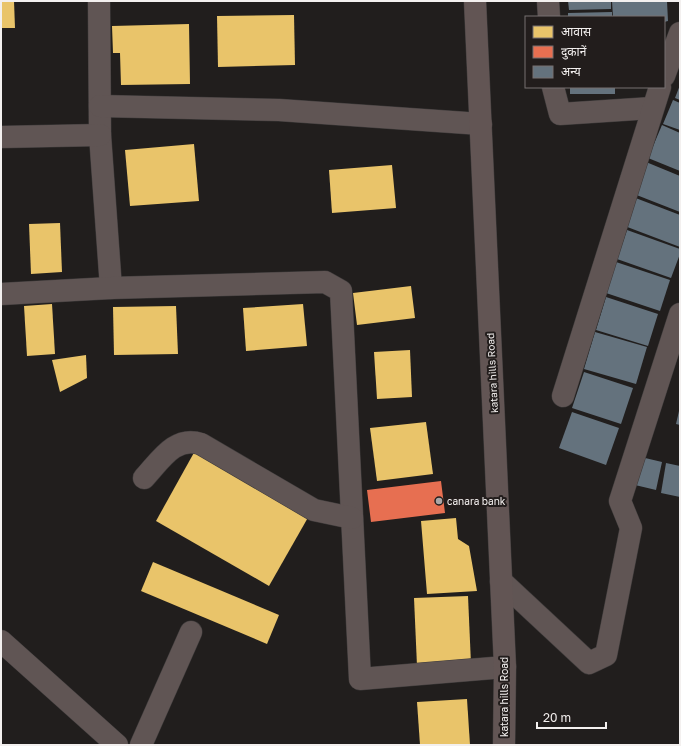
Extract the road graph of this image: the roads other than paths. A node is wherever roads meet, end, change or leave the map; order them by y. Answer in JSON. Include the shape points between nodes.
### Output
{"nodes":[{"id":1,"x":99,"y":1,"type":"edge"},
{"id":2,"x":476,"y":1,"type":"edge"},
{"id":3,"x":548,"y":1,"type":"edge"},
{"id":4,"x":549,"y":16,"type":"edge"},
{"id":5,"x":680,"y":33,"type":"edge"},
{"id":6,"x":665,"y":73,"type":"edge"},
{"id":7,"x":553,"y":88,"type":"edge"},
{"id":8,"x":660,"y":88,"type":"edge"},
{"id":9,"x":100,"y":106,"type":"junction"},
{"id":10,"x":652,"y":108,"type":"junction"},
{"id":11,"x":481,"y":124,"type":"junction"},
{"id":12,"x":100,"y":135,"type":"junction"},
{"id":13,"x":1,"y":137,"type":"edge"},
{"id":14,"x":111,"y":288,"type":"junction"},
{"id":15,"x":1,"y":294,"type":"edge"},
{"id":16,"x":680,"y":314,"type":"edge"},
{"id":17,"x":562,"y":396,"type":"dead end"},
{"id":18,"x":144,"y":478,"type":"dead end"},
{"id":19,"x":352,"y":518,"type":"junction"},
{"id":20,"x":501,"y":580,"type":"junction"},
{"id":21,"x":191,"y":632,"type":"dead end"},
{"id":22,"x":1,"y":641,"type":"edge"},
{"id":23,"x":505,"y":667,"type":"junction"},
{"id":24,"x":117,"y":745,"type":"edge"},
{"id":25,"x":141,"y":745,"type":"edge"},
{"id":26,"x":504,"y":745,"type":"edge"}],
"edges":[{"from":1,"to":9,"type":"street"},
{"from":2,"to":11,"type":"main road","name":"katara hills Road"},
{"from":3,"to":4,"type":"street"},
{"from":5,"to":6,"type":"street"},
{"from":7,"to":10,"type":"street","via":[[560,114]]},
{"from":8,"to":10,"type":"street"},
{"from":9,"to":11,"type":"street","via":[[280,110]]},
{"from":9,"to":12,"type":"street"},
{"from":10,"to":17,"type":"street"},
{"from":11,"to":20,"type":"main road","name":"katara hills Road"},
{"from":12,"to":13,"type":"street"},
{"from":12,"to":14,"type":"street"},
{"from":14,"to":15,"type":"street"},
{"from":14,"to":19,"type":"street","via":[[325,282],[341,291]]},
{"from":16,"to":20,"type":"street","via":[[620,501],[631,528],[606,655],[590,663]]},
{"from":18,"to":19,"type":"street","via":[[172,448],[187,441],[194,442],[314,510]]},
{"from":19,"to":23,"type":"street","via":[[360,679]]},
{"from":20,"to":23,"type":"main road","name":"katara hills Road"},
{"from":21,"to":25,"type":"street"},
{"from":22,"to":24,"type":"street"},
{"from":23,"to":26,"type":"main road","name":"katara hills Road"}]}
